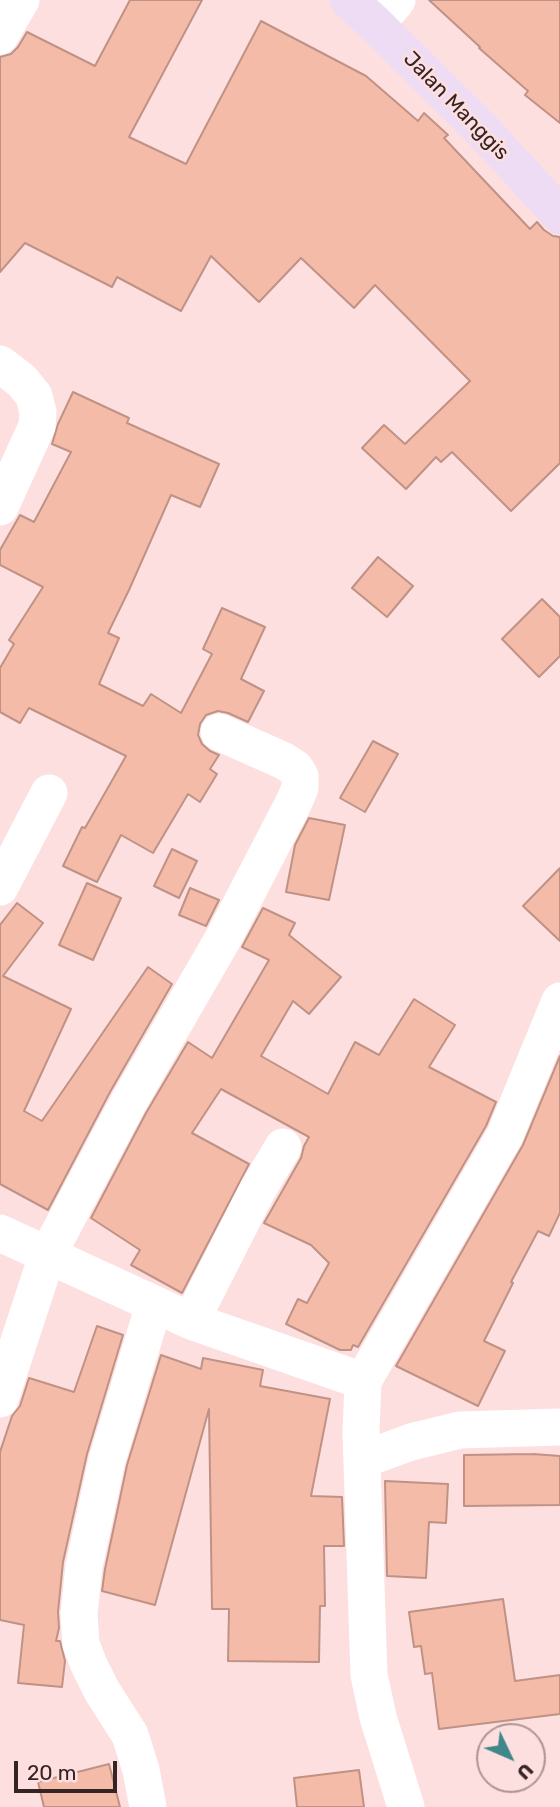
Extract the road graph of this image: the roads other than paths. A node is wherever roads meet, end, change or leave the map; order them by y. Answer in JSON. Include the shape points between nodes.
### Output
{"nodes":[{"id":1,"x":21,"y":0,"type":"edge"},
{"id":2,"x":374,"y":8,"type":"edge"},
{"id":3,"x":0,"y":36,"type":"edge"},
{"id":4,"x":560,"y":215,"type":"edge"},
{"id":5,"x":0,"y":364,"type":"edge"},
{"id":6,"x":0,"y":507,"type":"edge"},
{"id":7,"x":219,"y":732,"type":"dead end"},
{"id":8,"x":50,"y":793,"type":"dead end"},
{"id":9,"x":0,"y":887,"type":"edge"},
{"id":10,"x":560,"y":1002,"type":"edge"},
{"id":11,"x":283,"y":1147,"type":"dead end"},
{"id":12,"x":0,"y":1233,"type":"edge"},
{"id":13,"x":47,"y":1256,"type":"junction"},
{"id":14,"x":154,"y":1305,"type":"junction"},
{"id":15,"x":191,"y":1321,"type":"junction"},
{"id":16,"x":363,"y":1381,"type":"junction"},
{"id":17,"x":0,"y":1399,"type":"edge"},
{"id":18,"x":560,"y":1427,"type":"edge"},
{"id":19,"x":362,"y":1460,"type":"junction"},
{"id":20,"x":149,"y":1807,"type":"edge"},
{"id":21,"x":405,"y":1807,"type":"edge"}],
"edges":[{"from":1,"to":3,"type":"street"},
{"from":2,"to":4,"type":"street","name":"Jalan Manggis"},
{"from":5,"to":6,"type":"street","via":[[34,396],[38,412],[37,426]]},
{"from":7,"to":13,"type":"street","via":[[285,761],[300,776],[300,788],[224,937]]},
{"from":8,"to":9,"type":"street"},
{"from":10,"to":16,"type":"street","via":[[505,1135]]},
{"from":11,"to":15,"type":"street"},
{"from":12,"to":13,"type":"street"},
{"from":13,"to":14,"type":"street"},
{"from":13,"to":17,"type":"street"},
{"from":14,"to":15,"type":"street"},
{"from":14,"to":20,"type":"street","via":[[107,1460],[83,1566],[79,1614],[81,1644],[137,1753]]},
{"from":15,"to":16,"type":"street"},
{"from":16,"to":19,"type":"street"},
{"from":18,"to":19,"type":"street","via":[[460,1430]]},
{"from":19,"to":21,"type":"street","via":[[369,1675]]}]}
